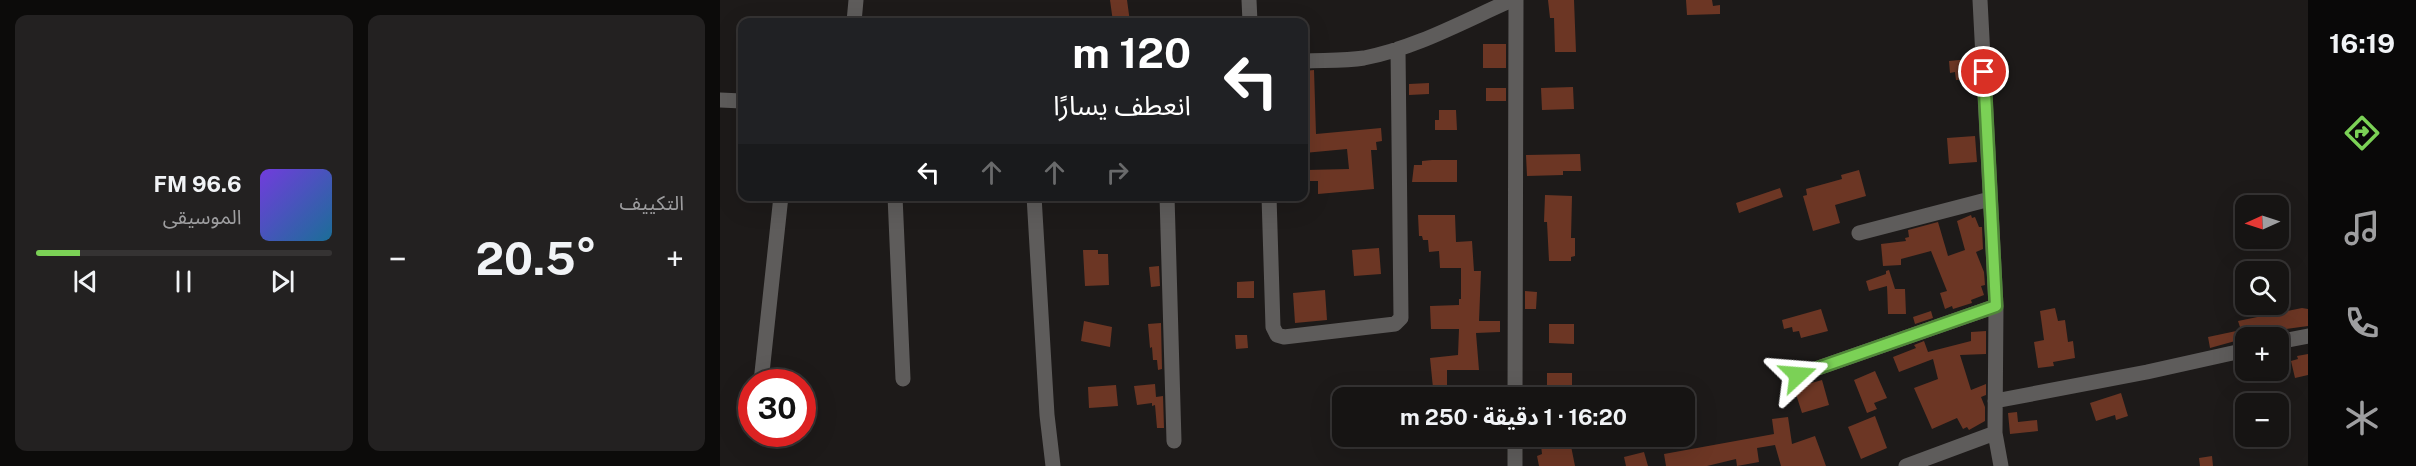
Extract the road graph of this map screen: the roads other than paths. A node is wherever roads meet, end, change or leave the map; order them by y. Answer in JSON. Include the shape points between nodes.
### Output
{"nodes":[{"id":1,"x":856,"y":0,"type":"edge"},
{"id":2,"x":1249,"y":0,"type":"edge"},
{"id":3,"x":1514,"y":0,"type":"edge"},
{"id":4,"x":1980,"y":0,"type":"edge"},
{"id":5,"x":854,"y":18,"type":"edge"},
{"id":6,"x":1250,"y":18,"type":"edge"},
{"id":7,"x":1398,"y":49,"type":"junction"},
{"id":8,"x":1308,"y":61,"type":"edge"},
{"id":9,"x":720,"y":100,"type":"edge"},
{"id":10,"x":738,"y":101,"type":"edge"},
{"id":11,"x":1990,"y":199,"type":"junction"},
{"id":12,"x":780,"y":201,"type":"edge"},
{"id":13,"x":896,"y":201,"type":"edge"},
{"id":14,"x":1034,"y":201,"type":"edge"},
{"id":15,"x":1167,"y":201,"type":"edge"},
{"id":16,"x":1269,"y":201,"type":"edge"},
{"id":17,"x":1859,"y":233,"type":"dead end"},
{"id":18,"x":1996,"y":306,"type":"junction"},
{"id":19,"x":2308,"y":336,"type":"edge"},
{"id":20,"x":2289,"y":340,"type":"edge"},
{"id":21,"x":2235,"y":352,"type":"edge"},
{"id":22,"x":762,"y":369,"type":"edge"},
{"id":23,"x":1798,"y":375,"type":"dead end"},
{"id":24,"x":903,"y":379,"type":"dead end"},
{"id":25,"x":1515,"y":387,"type":"edge"},
{"id":26,"x":1995,"y":400,"type":"junction"},
{"id":27,"x":1995,"y":433,"type":"junction"},
{"id":28,"x":1174,"y":441,"type":"dead end"},
{"id":29,"x":1515,"y":447,"type":"edge"},
{"id":30,"x":1053,"y":466,"type":"edge"},
{"id":31,"x":1515,"y":466,"type":"edge"},
{"id":32,"x":1906,"y":466,"type":"edge"},
{"id":33,"x":2001,"y":466,"type":"edge"}],
"edges":[{"from":1,"to":5,"type":"street"},
{"from":2,"to":6,"type":"street"},
{"from":3,"to":7,"type":"street"},
{"from":3,"to":25,"type":"street"},
{"from":4,"to":11,"type":"street"},
{"from":7,"to":8,"type":"street","via":[[1362,58]]},
{"from":7,"to":16,"type":"street","via":[[1401,318],[1395,324],[1277,335],[1273,327]]},
{"from":9,"to":10,"type":"street"},
{"from":11,"to":17,"type":"street"},
{"from":11,"to":18,"type":"street"},
{"from":12,"to":22,"type":"street"},
{"from":13,"to":24,"type":"street"},
{"from":14,"to":30,"type":"street"},
{"from":15,"to":28,"type":"street"},
{"from":18,"to":23,"type":"street"},
{"from":18,"to":26,"type":"street"},
{"from":19,"to":20,"type":"street"},
{"from":21,"to":26,"type":"street"},
{"from":26,"to":27,"type":"street"},
{"from":27,"to":32,"type":"street"},
{"from":27,"to":33,"type":"street"},
{"from":29,"to":31,"type":"street"}]}
